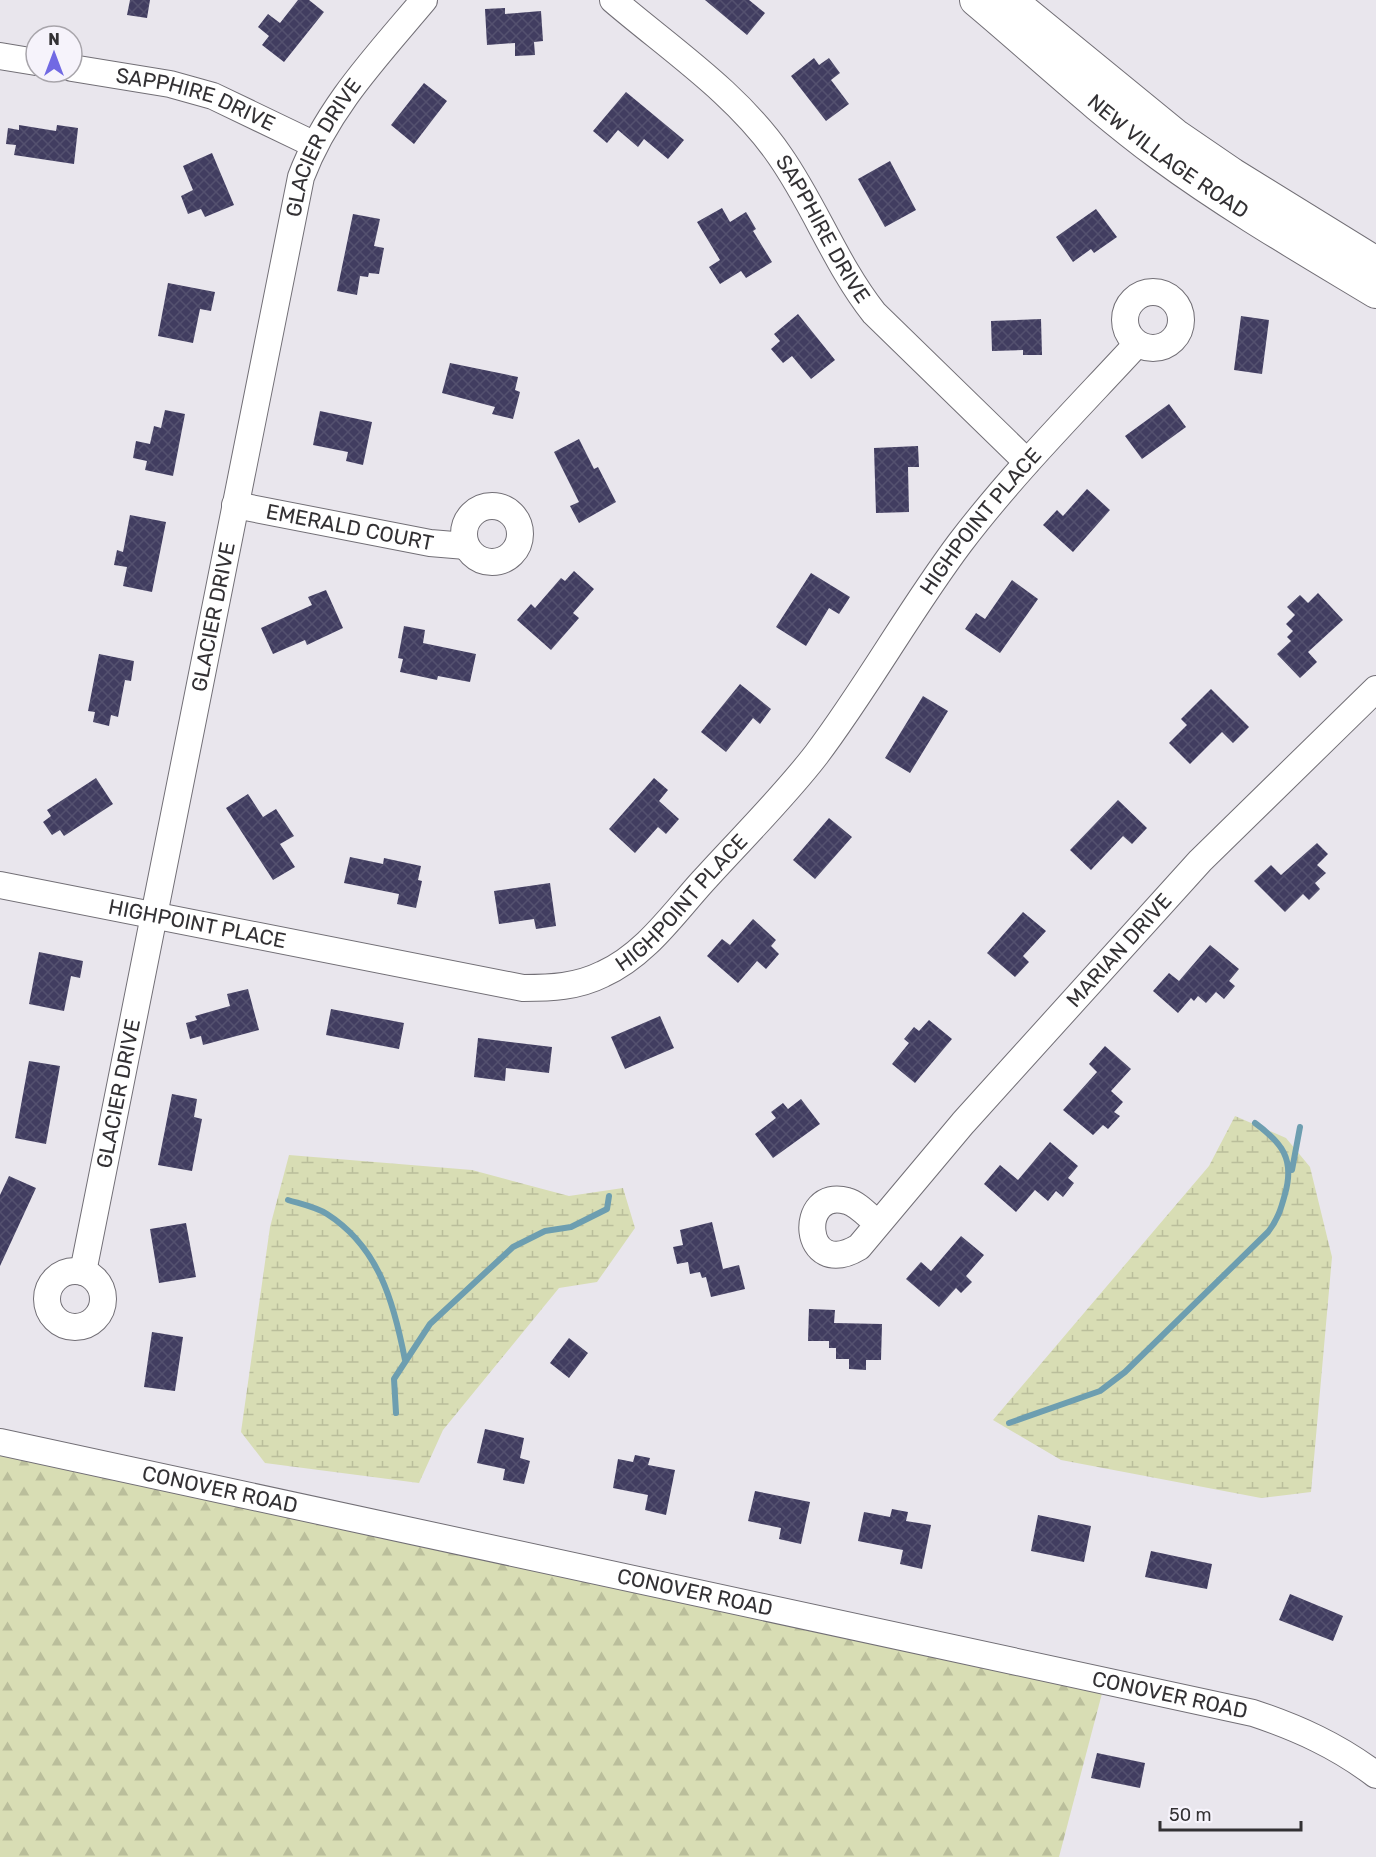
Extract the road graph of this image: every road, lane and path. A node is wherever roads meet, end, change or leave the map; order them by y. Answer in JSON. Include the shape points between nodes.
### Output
{"nodes":[{"id":1,"x":424,"y":0,"type":"edge"},
{"id":2,"x":613,"y":0,"type":"edge"},
{"id":3,"x":976,"y":0,"type":"edge"},
{"id":4,"x":1020,"y":10,"type":"edge"},
{"id":5,"x":0,"y":56,"type":"edge"},
{"id":6,"x":24,"y":60,"type":"edge"},
{"id":7,"x":84,"y":70,"type":"edge"},
{"id":8,"x":313,"y":144,"type":"junction"},
{"id":9,"x":1376,"y":263,"type":"edge"},
{"id":10,"x":1376,"y":292,"type":"edge"},
{"id":11,"x":1137,"y":344,"type":"dead end"},
{"id":12,"x":1027,"y":462,"type":"junction"},
{"id":13,"x":235,"y":505,"type":"junction"},
{"id":14,"x":466,"y":546,"type":"dead end"},
{"id":15,"x":1376,"y":689,"type":"edge"},
{"id":16,"x":0,"y":885,"type":"edge"},
{"id":17,"x":153,"y":915,"type":"junction"},
{"id":18,"x":877,"y":1223,"type":"dead end"},
{"id":19,"x":83,"y":1272,"type":"dead end"},
{"id":20,"x":0,"y":1442,"type":"edge"},
{"id":21,"x":1376,"y":1775,"type":"edge"}],
"edges":[{"from":1,"to":8,"type":"street","name":"GLACIER DRIVE","via":[[336,105]]},
{"from":2,"to":12,"type":"street","name":"SAPPHIRE DRIVE","via":[[761,130],[781,157],[854,288],[874,313]]},
{"from":3,"to":4,"type":"main road","name":"NEW VILLAGE ROAD"},
{"from":4,"to":9,"type":"main road","name":"NEW VILLAGE ROAD","via":[[1175,135]]},
{"from":4,"to":10,"type":"main road","name":"NEW VILLAGE ROAD","via":[[1161,154],[1218,195]]},
{"from":5,"to":6,"type":"street"},
{"from":7,"to":8,"type":"street","name":"SAPPHIRE DRIVE","via":[[170,84],[213,96]]},
{"from":8,"to":13,"type":"street","name":"GLACIER DRIVE","via":[[301,177]]},
{"from":11,"to":12,"type":"street","name":"HIGHPOINT PLACE"},
{"from":12,"to":17,"type":"street","name":"HIGHPOINT PLACE","via":[[921,597],[814,758],[643,947],[603,974],[570,985],[523,988]]},
{"from":13,"to":14,"type":"street","name":"EMERALD COURT","via":[[430,543]]},
{"from":13,"to":17,"type":"street","name":"GLACIER DRIVE"},
{"from":15,"to":18,"type":"street","name":"MARIAN DRIVE","via":[[1200,861]]},
{"from":16,"to":17,"type":"street","name":"HIGHPOINT PLACE"},
{"from":17,"to":19,"type":"street","name":"GLACIER DRIVE"},
{"from":20,"to":21,"type":"street","name":"CONOVER ROAD","via":[[1253,1713],[1329,1743]]}]}
